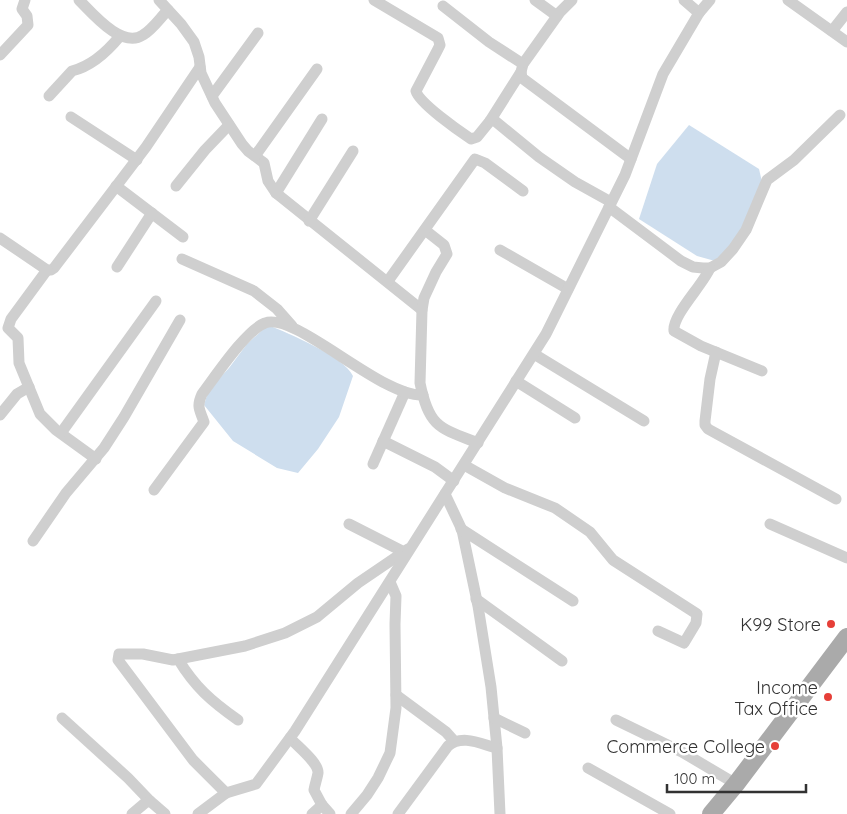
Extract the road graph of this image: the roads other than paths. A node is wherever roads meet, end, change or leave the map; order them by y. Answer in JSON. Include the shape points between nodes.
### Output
{"nodes":[{"id":1,"x":25,"y":0,"type":"edge"},
{"id":2,"x":79,"y":0,"type":"edge"},
{"id":3,"x":159,"y":0,"type":"edge"},
{"id":4,"x":374,"y":0,"type":"edge"},
{"id":5,"x":535,"y":0,"type":"edge"},
{"id":6,"x":572,"y":0,"type":"edge"},
{"id":7,"x":684,"y":0,"type":"edge"},
{"id":8,"x":710,"y":0,"type":"edge"},
{"id":9,"x":788,"y":0,"type":"edge"},
{"id":10,"x":443,"y":6,"type":"dead end"},
{"id":11,"x":168,"y":10,"type":"junction"},
{"id":12,"x":847,"y":12,"type":"edge"},
{"id":13,"x":699,"y":13,"type":"junction"},
{"id":14,"x":557,"y":16,"type":"junction"},
{"id":15,"x":832,"y":31,"type":"junction"},
{"id":16,"x":258,"y":33,"type":"dead end"},
{"id":17,"x":120,"y":36,"type":"junction"},
{"id":18,"x":847,"y":42,"type":"edge"},
{"id":19,"x":0,"y":55,"type":"edge"},
{"id":20,"x":200,"y":66,"type":"junction"},
{"id":21,"x":522,"y":68,"type":"junction"},
{"id":22,"x":317,"y":69,"type":"dead end"},
{"id":23,"x":49,"y":96,"type":"dead end"},
{"id":24,"x":212,"y":96,"type":"junction"},
{"id":25,"x":840,"y":115,"type":"dead end"},
{"id":26,"x":71,"y":117,"type":"dead end"},
{"id":27,"x":322,"y":119,"type":"dead end"},
{"id":28,"x":490,"y":121,"type":"junction"},
{"id":29,"x":229,"y":125,"type":"junction"},
{"id":30,"x":353,"y":151,"type":"dead end"},
{"id":31,"x":255,"y":156,"type":"junction"},
{"id":32,"x":631,"y":159,"type":"junction"},
{"id":33,"x":136,"y":160,"type":"junction"},
{"id":34,"x":116,"y":186,"type":"junction"},
{"id":35,"x":176,"y":186,"type":"dead end"},
{"id":36,"x":523,"y":191,"type":"dead end"},
{"id":37,"x":276,"y":193,"type":"junction"},
{"id":38,"x":610,"y":205,"type":"junction"},
{"id":39,"x":152,"y":213,"type":"junction"},
{"id":40,"x":309,"y":220,"type":"junction"},
{"id":41,"x":425,"y":230,"type":"junction"},
{"id":42,"x":183,"y":237,"type":"dead end"},
{"id":43,"x":2,"y":242,"type":"edge"},
{"id":44,"x":500,"y":250,"type":"dead end"},
{"id":45,"x":182,"y":259,"type":"dead end"},
{"id":46,"x":117,"y":267,"type":"dead end"},
{"id":47,"x":710,"y":268,"type":"junction"},
{"id":48,"x":47,"y":270,"type":"junction"},
{"id":49,"x":388,"y":282,"type":"junction"},
{"id":50,"x":568,"y":289,"type":"junction"},
{"id":51,"x":156,"y":301,"type":"dead end"},
{"id":52,"x":422,"y":310,"type":"junction"},
{"id":53,"x":180,"y":320,"type":"dead end"},
{"id":54,"x":292,"y":327,"type":"junction"},
{"id":55,"x":716,"y":352,"type":"junction"},
{"id":56,"x":534,"y":354,"type":"junction"},
{"id":57,"x":762,"y":371,"type":"dead end"},
{"id":58,"x":516,"y":381,"type":"junction"},
{"id":59,"x":29,"y":387,"type":"junction"},
{"id":60,"x":405,"y":392,"type":"junction"},
{"id":61,"x":423,"y":395,"type":"junction"},
{"id":62,"x":0,"y":415,"type":"edge"},
{"id":63,"x":575,"y":418,"type":"dead end"},
{"id":64,"x":644,"y":421,"type":"dead end"},
{"id":65,"x":61,"y":433,"type":"junction"},
{"id":66,"x":383,"y":441,"type":"junction"},
{"id":67,"x":478,"y":443,"type":"junction"},
{"id":68,"x":96,"y":459,"type":"junction"},
{"id":69,"x":373,"y":464,"type":"dead end"},
{"id":70,"x":464,"y":465,"type":"junction"},
{"id":71,"x":454,"y":480,"type":"junction"},
{"id":72,"x":154,"y":490,"type":"dead end"},
{"id":73,"x":445,"y":494,"type":"junction"},
{"id":74,"x":836,"y":499,"type":"dead end"},
{"id":75,"x":349,"y":524,"type":"dead end"},
{"id":76,"x":770,"y":524,"type":"dead end"},
{"id":77,"x":461,"y":529,"type":"junction"},
{"id":78,"x":33,"y":541,"type":"dead end"},
{"id":79,"x":408,"y":549,"type":"junction"},
{"id":80,"x":847,"y":558,"type":"edge"},
{"id":81,"x":390,"y":582,"type":"junction"},
{"id":82,"x":476,"y":599,"type":"junction"},
{"id":83,"x":573,"y":601,"type":"dead end"},
{"id":84,"x":658,"y":631,"type":"dead end"},
{"id":85,"x":847,"y":637,"type":"edge"},
{"id":86,"x":178,"y":659,"type":"junction"},
{"id":87,"x":562,"y":661,"type":"dead end"},
{"id":88,"x":396,"y":695,"type":"junction"},
{"id":89,"x":62,"y":718,"type":"dead end"},
{"id":90,"x":494,"y":718,"type":"junction"},
{"id":91,"x":238,"y":720,"type":"dead end"},
{"id":92,"x":616,"y":720,"type":"dead end"},
{"id":93,"x":525,"y":733,"type":"dead end"},
{"id":94,"x":290,"y":738,"type":"junction"},
{"id":95,"x":454,"y":741,"type":"junction"},
{"id":96,"x":497,"y":748,"type":"junction"},
{"id":97,"x":588,"y":768,"type":"dead end"},
{"id":98,"x":736,"y":784,"type":"junction"},
{"id":99,"x":226,"y":793,"type":"junction"},
{"id":100,"x":150,"y":801,"type":"junction"},
{"id":101,"x":322,"y":805,"type":"junction"},
{"id":102,"x":132,"y":814,"type":"edge"},
{"id":103,"x":165,"y":814,"type":"edge"},
{"id":104,"x":198,"y":814,"type":"edge"},
{"id":105,"x":312,"y":814,"type":"edge"},
{"id":106,"x":330,"y":814,"type":"edge"},
{"id":107,"x":351,"y":814,"type":"edge"},
{"id":108,"x":398,"y":814,"type":"edge"},
{"id":109,"x":500,"y":814,"type":"edge"},
{"id":110,"x":670,"y":814,"type":"edge"},
{"id":111,"x":711,"y":814,"type":"edge"}],
"edges":[{"from":1,"to":19,"type":"street","via":[[22,9],[28,24]]},
{"from":2,"to":17,"type":"street"},
{"from":3,"to":11,"type":"street"},
{"from":4,"to":28,"type":"street","via":[[438,38],[440,45],[416,91],[418,97],[471,139],[477,137]]},
{"from":5,"to":14,"type":"street"},
{"from":6,"to":14,"type":"street"},
{"from":7,"to":13,"type":"street"},
{"from":8,"to":13,"type":"street"},
{"from":9,"to":15,"type":"street"},
{"from":10,"to":21,"type":"street"},
{"from":11,"to":17,"type":"street","via":[[142,36],[129,40]]},
{"from":11,"to":20,"type":"street","via":[[194,42]]},
{"from":12,"to":15,"type":"street"},
{"from":13,"to":32,"type":"street","via":[[663,74]]},
{"from":14,"to":21,"type":"street"},
{"from":15,"to":18,"type":"street"},
{"from":16,"to":24,"type":"street"},
{"from":17,"to":23,"type":"street","via":[[91,63],[72,71]]},
{"from":20,"to":24,"type":"street"},
{"from":20,"to":33,"type":"street"},
{"from":21,"to":28,"type":"street"},
{"from":21,"to":32,"type":"street","via":[[522,78],[526,82]]},
{"from":22,"to":31,"type":"street"},
{"from":24,"to":29,"type":"street"},
{"from":25,"to":47,"type":"street","via":[[794,160],[767,180],[743,235],[729,255]]},
{"from":26,"to":33,"type":"street"},
{"from":27,"to":37,"type":"street"},
{"from":28,"to":38,"type":"street","via":[[495,121],[539,157]]},
{"from":29,"to":31,"type":"street"},
{"from":29,"to":35,"type":"street"},
{"from":30,"to":40,"type":"street"},
{"from":31,"to":37,"type":"street","via":[[264,163],[268,181]]},
{"from":32,"to":38,"type":"street"},
{"from":33,"to":34,"type":"street"},
{"from":34,"to":39,"type":"street"},
{"from":34,"to":48,"type":"street","via":[[54,268]]},
{"from":36,"to":41,"type":"street","via":[[475,159]]},
{"from":37,"to":40,"type":"street"},
{"from":38,"to":47,"type":"street","via":[[681,261],[693,267]]},
{"from":38,"to":50,"type":"street"},
{"from":39,"to":42,"type":"street"},
{"from":39,"to":46,"type":"street"},
{"from":40,"to":49,"type":"street"},
{"from":41,"to":49,"type":"street"},
{"from":41,"to":52,"type":"street","via":[[444,245],[447,254],[427,289]]},
{"from":43,"to":48,"type":"street"},
{"from":44,"to":50,"type":"street"},
{"from":45,"to":54,"type":"street","via":[[254,290]]},
{"from":47,"to":55,"type":"street","via":[[677,316],[673,328],[676,334]]},
{"from":48,"to":59,"type":"street","via":[[8,328],[18,338],[19,364]]},
{"from":49,"to":52,"type":"street"},
{"from":50,"to":56,"type":"street"},
{"from":51,"to":65,"type":"street"},
{"from":52,"to":61,"type":"street","via":[[420,383]]},
{"from":53,"to":68,"type":"street"},
{"from":54,"to":60,"type":"street"},
{"from":54,"to":72,"type":"street","via":[[273,321],[264,323],[248,336],[202,394],[198,409],[204,422]]},
{"from":55,"to":57,"type":"street"},
{"from":55,"to":74,"type":"street","via":[[705,421],[708,429]]},
{"from":56,"to":58,"type":"street"},
{"from":56,"to":64,"type":"street"},
{"from":58,"to":63,"type":"street"},
{"from":58,"to":67,"type":"street"},
{"from":59,"to":62,"type":"street","via":[[17,394]]},
{"from":59,"to":65,"type":"street","via":[[40,414]]},
{"from":60,"to":61,"type":"street"},
{"from":60,"to":66,"type":"street"},
{"from":61,"to":67,"type":"street","via":[[438,426]]},
{"from":65,"to":68,"type":"street"},
{"from":66,"to":69,"type":"street"},
{"from":66,"to":71,"type":"street"},
{"from":67,"to":70,"type":"street"},
{"from":68,"to":78,"type":"street","via":[[75,481]]},
{"from":70,"to":71,"type":"street"},
{"from":70,"to":84,"type":"street","via":[[505,488],[555,508],[590,532],[613,560],[697,614],[696,624],[684,643]]},
{"from":71,"to":73,"type":"street"},
{"from":73,"to":77,"type":"street"},
{"from":73,"to":79,"type":"street"},
{"from":75,"to":79,"type":"street"},
{"from":76,"to":80,"type":"street"},
{"from":77,"to":82,"type":"street"},
{"from":77,"to":83,"type":"street"},
{"from":79,"to":81,"type":"street"},
{"from":79,"to":86,"type":"street","via":[[301,626],[245,646]]},
{"from":81,"to":88,"type":"street","via":[[396,596]]},
{"from":81,"to":94,"type":"street"},
{"from":82,"to":87,"type":"street"},
{"from":82,"to":90,"type":"street"},
{"from":85,"to":98,"type":"main road"},
{"from":86,"to":91,"type":"street","via":[[197,687]]},
{"from":86,"to":99,"type":"street","via":[[144,654],[119,654],[117,657],[194,760]]},
{"from":88,"to":95,"type":"street"},
{"from":88,"to":107,"type":"street","via":[[390,753],[373,787]]},
{"from":89,"to":100,"type":"street"},
{"from":90,"to":93,"type":"street"},
{"from":90,"to":96,"type":"street"},
{"from":92,"to":98,"type":"street","via":[[682,752]]},
{"from":94,"to":99,"type":"street","via":[[256,784]]},
{"from":94,"to":101,"type":"street","via":[[317,768],[314,790]]},
{"from":95,"to":96,"type":"street","via":[[468,740]]},
{"from":95,"to":108,"type":"street"},
{"from":96,"to":109,"type":"street"},
{"from":97,"to":110,"type":"street"},
{"from":98,"to":111,"type":"main road"},
{"from":99,"to":104,"type":"street"},
{"from":100,"to":102,"type":"street"},
{"from":100,"to":103,"type":"street"},
{"from":101,"to":105,"type":"street"},
{"from":101,"to":106,"type":"street"}]}
